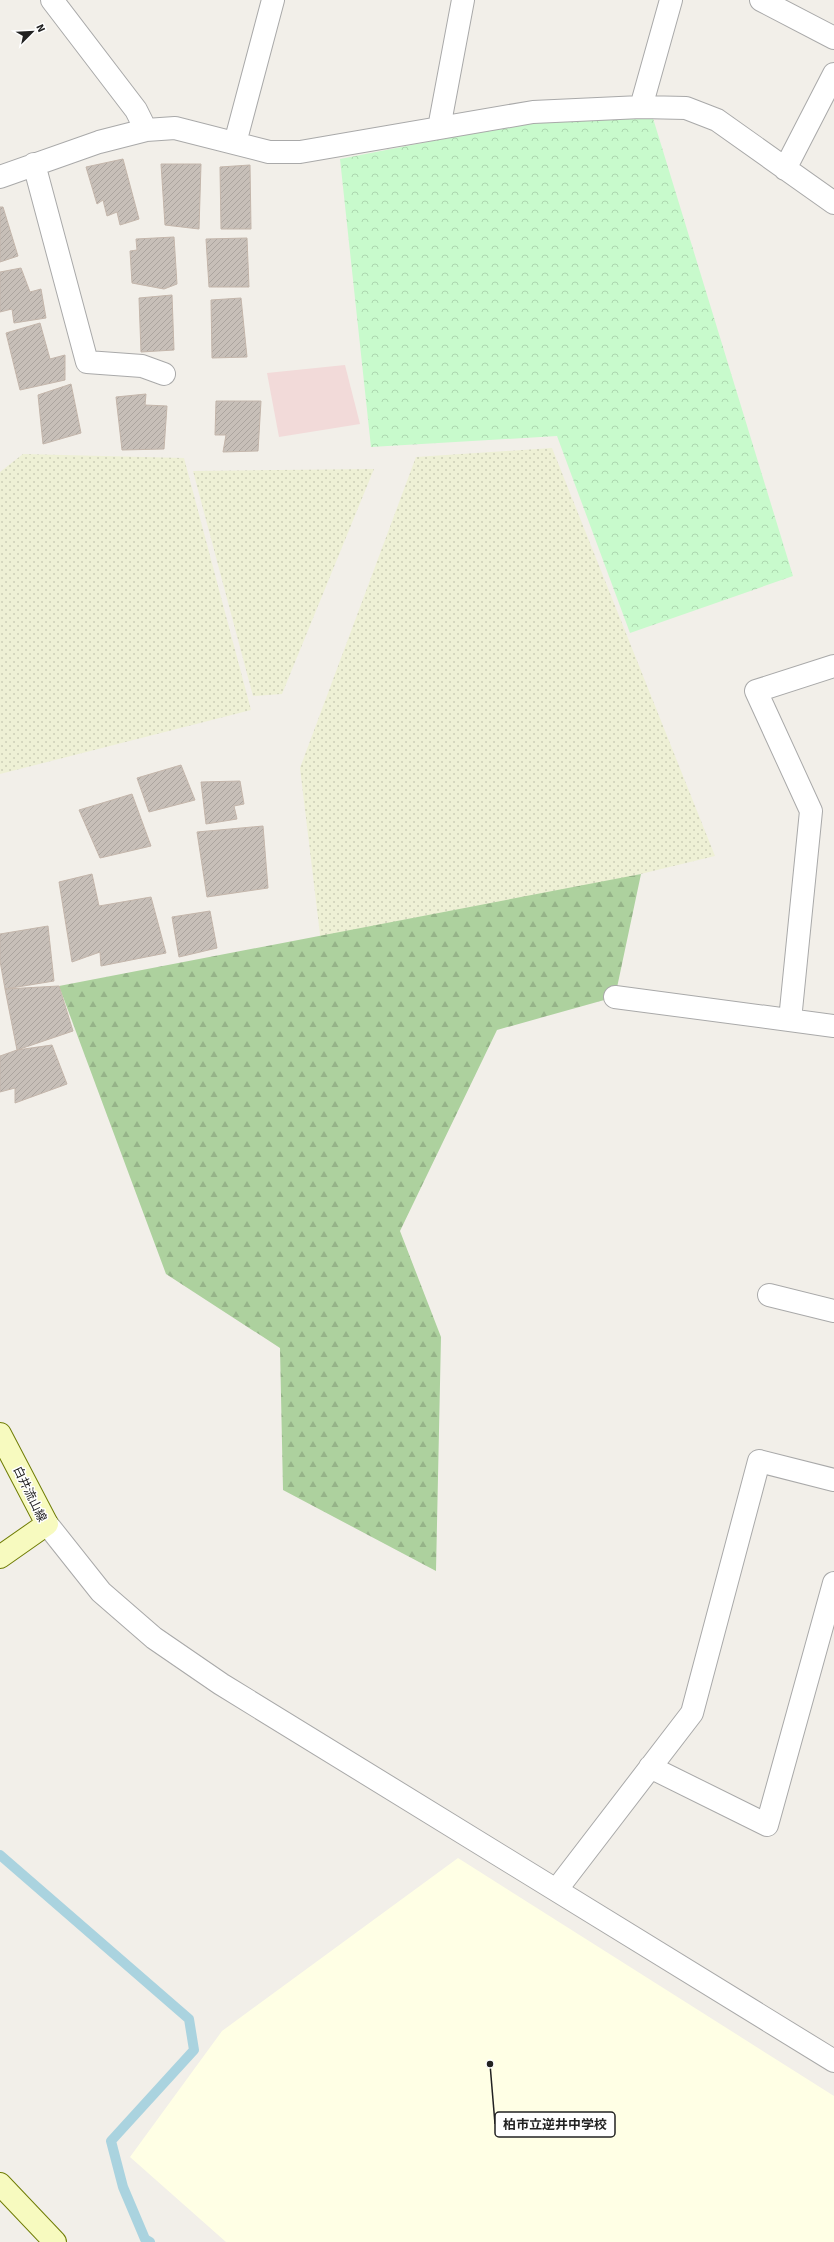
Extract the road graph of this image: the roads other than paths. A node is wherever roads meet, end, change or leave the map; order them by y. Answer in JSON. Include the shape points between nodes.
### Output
{"nodes":[{"id":1,"x":52,"y":0,"type":"edge"},
{"id":2,"x":273,"y":0,"type":"edge"},
{"id":3,"x":463,"y":0,"type":"edge"},
{"id":4,"x":671,"y":0,"type":"edge"},
{"id":5,"x":760,"y":0,"type":"edge"},
{"id":6,"x":834,"y":38,"type":"edge"},
{"id":7,"x":834,"y":74,"type":"edge"},
{"id":8,"x":641,"y":107,"type":"junction"},
{"id":9,"x":439,"y":128,"type":"junction"},
{"id":10,"x":146,"y":130,"type":"junction"},
{"id":11,"x":235,"y":143,"type":"junction"},
{"id":12,"x":34,"y":164,"type":"junction"},
{"id":13,"x":785,"y":169,"type":"junction"},
{"id":14,"x":0,"y":177,"type":"edge"},
{"id":15,"x":834,"y":203,"type":"edge"},
{"id":16,"x":164,"y":374,"type":"dead end"},
{"id":17,"x":834,"y":666,"type":"edge"},
{"id":18,"x":615,"y":997,"type":"dead end"},
{"id":19,"x":790,"y":1020,"type":"junction"},
{"id":20,"x":834,"y":1026,"type":"edge"},
{"id":21,"x":769,"y":1295,"type":"dead end"},
{"id":22,"x":834,"y":1311,"type":"edge"},
{"id":23,"x":0,"y":1434,"type":"edge"},
{"id":24,"x":834,"y":1480,"type":"edge"},
{"id":25,"x":47,"y":1524,"type":"junction"},
{"id":26,"x":0,"y":1557,"type":"edge"},
{"id":27,"x":834,"y":1583,"type":"edge"},
{"id":28,"x":650,"y":1767,"type":"junction"},
{"id":29,"x":557,"y":1889,"type":"junction"},
{"id":30,"x":834,"y":2060,"type":"edge"},
{"id":31,"x":0,"y":2184,"type":"edge"},
{"id":32,"x":55,"y":2242,"type":"edge"}],
"edges":[{"from":1,"to":10,"type":"street","via":[[136,110]]},
{"from":2,"to":11,"type":"street"},
{"from":3,"to":9,"type":"street"},
{"from":4,"to":8,"type":"street"},
{"from":5,"to":6,"type":"street"},
{"from":7,"to":13,"type":"street"},
{"from":8,"to":9,"type":"street","via":[[533,112]]},
{"from":8,"to":13,"type":"street","via":[[686,108],[717,120]]},
{"from":9,"to":11,"type":"street","via":[[300,152],[268,152]]},
{"from":10,"to":11,"type":"street","via":[[175,128]]},
{"from":10,"to":12,"type":"street","via":[[99,142]]},
{"from":12,"to":14,"type":"street"},
{"from":12,"to":16,"type":"street","via":[[87,362],[142,366]]},
{"from":13,"to":15,"type":"street"},
{"from":17,"to":19,"type":"street","via":[[756,691],[811,811]]},
{"from":18,"to":19,"type":"street"},
{"from":19,"to":20,"type":"street"},
{"from":21,"to":22,"type":"street"},
{"from":23,"to":25,"type":"main road","name":"白井流山線"},
{"from":24,"to":28,"type":"street","via":[[759,1461],[692,1713]]},
{"from":25,"to":26,"type":"main road","name":"白井流山線"},
{"from":25,"to":29,"type":"street","via":[[101,1592],[154,1638],[221,1684]]},
{"from":27,"to":28,"type":"street","via":[[767,1825]]},
{"from":28,"to":29,"type":"street"},
{"from":29,"to":30,"type":"street"},
{"from":31,"to":32,"type":"main road"}]}
